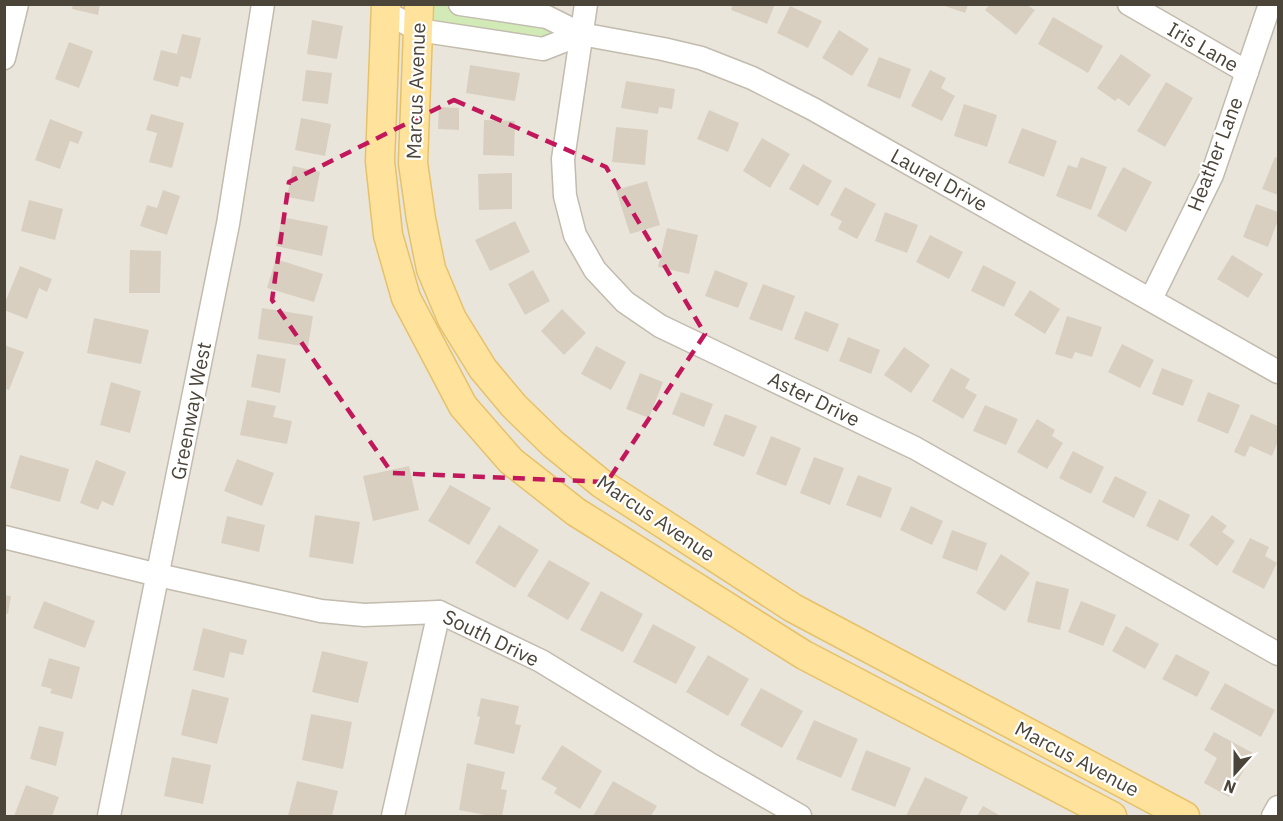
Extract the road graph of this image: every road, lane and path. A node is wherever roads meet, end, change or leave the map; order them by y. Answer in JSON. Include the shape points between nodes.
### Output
{"nodes":[{"id":1,"x":17,"y":4,"type":"edge"},
{"id":2,"x":262,"y":4,"type":"edge"},
{"id":3,"x":460,"y":4,"type":"edge"},
{"id":4,"x":586,"y":4,"type":"edge"},
{"id":5,"x":1129,"y":4,"type":"edge"},
{"id":6,"x":1270,"y":4,"type":"edge"},
{"id":7,"x":392,"y":7,"type":"edge"},
{"id":8,"x":418,"y":17,"type":"edge"},
{"id":9,"x":581,"y":34,"type":"junction"},
{"id":10,"x":4,"y":58,"type":"edge"},
{"id":11,"x":1247,"y":72,"type":"junction"},
{"id":12,"x":1151,"y":299,"type":"junction"},
{"id":13,"x":1278,"y":372,"type":"edge"},
{"id":14,"x":4,"y":537,"type":"edge"},
{"id":15,"x":158,"y":575,"type":"junction"},
{"id":16,"x":439,"y":612,"type":"junction"},
{"id":17,"x":1278,"y":654,"type":"edge"},
{"id":18,"x":1278,"y":807,"type":"edge"},
{"id":19,"x":110,"y":816,"type":"edge"},
{"id":20,"x":393,"y":816,"type":"edge"},
{"id":21,"x":800,"y":816,"type":"edge"},
{"id":22,"x":1112,"y":816,"type":"edge"},
{"id":23,"x":1185,"y":816,"type":"edge"},
{"id":24,"x":1273,"y":816,"type":"edge"}],
"edges":[{"from":1,"to":10,"type":"street"},
{"from":2,"to":15,"type":"street","name":"Greenway West","via":[[228,224]]},
{"from":3,"to":9,"type":"street","name":"Laurel Drive","via":[[547,17]]},
{"from":4,"to":9,"type":"street","name":"Aster Drive"},
{"from":5,"to":11,"type":"street","name":"Iris Lane"},
{"from":6,"to":11,"type":"street","name":"Heather Lane"},
{"from":7,"to":8,"type":"street"},
{"from":7,"to":22,"type":"main road","name":"Marcus Avenue","via":[[380,160],[388,235],[406,298],[463,406],[511,461],[576,512],[804,655]]},
{"from":8,"to":9,"type":"street","via":[[543,49]]},
{"from":8,"to":23,"type":"main road","name":"Marcus Avenue","via":[[413,163],[431,269],[452,319],[483,369],[514,406],[602,484],[793,608]]},
{"from":9,"to":12,"type":"street","name":"Laurel Drive","via":[[701,58],[752,78]]},
{"from":9,"to":17,"type":"street","name":"Aster Drive","via":[[563,159],[565,196],[575,235],[594,270],[625,302],[660,326],[915,448]]},
{"from":11,"to":12,"type":"street","name":"Heather Lane","via":[[1212,175]]},
{"from":12,"to":13,"type":"street","name":"Laurel Drive"},
{"from":14,"to":15,"type":"street","name":"South Drive"},
{"from":15,"to":16,"type":"street","name":"South Drive","via":[[321,611],[364,615]]},
{"from":15,"to":19,"type":"street","name":"Greenway West"},
{"from":16,"to":20,"type":"street"},
{"from":16,"to":21,"type":"street","name":"South Drive","via":[[541,661]]},
{"from":18,"to":24,"type":"street"}]}
